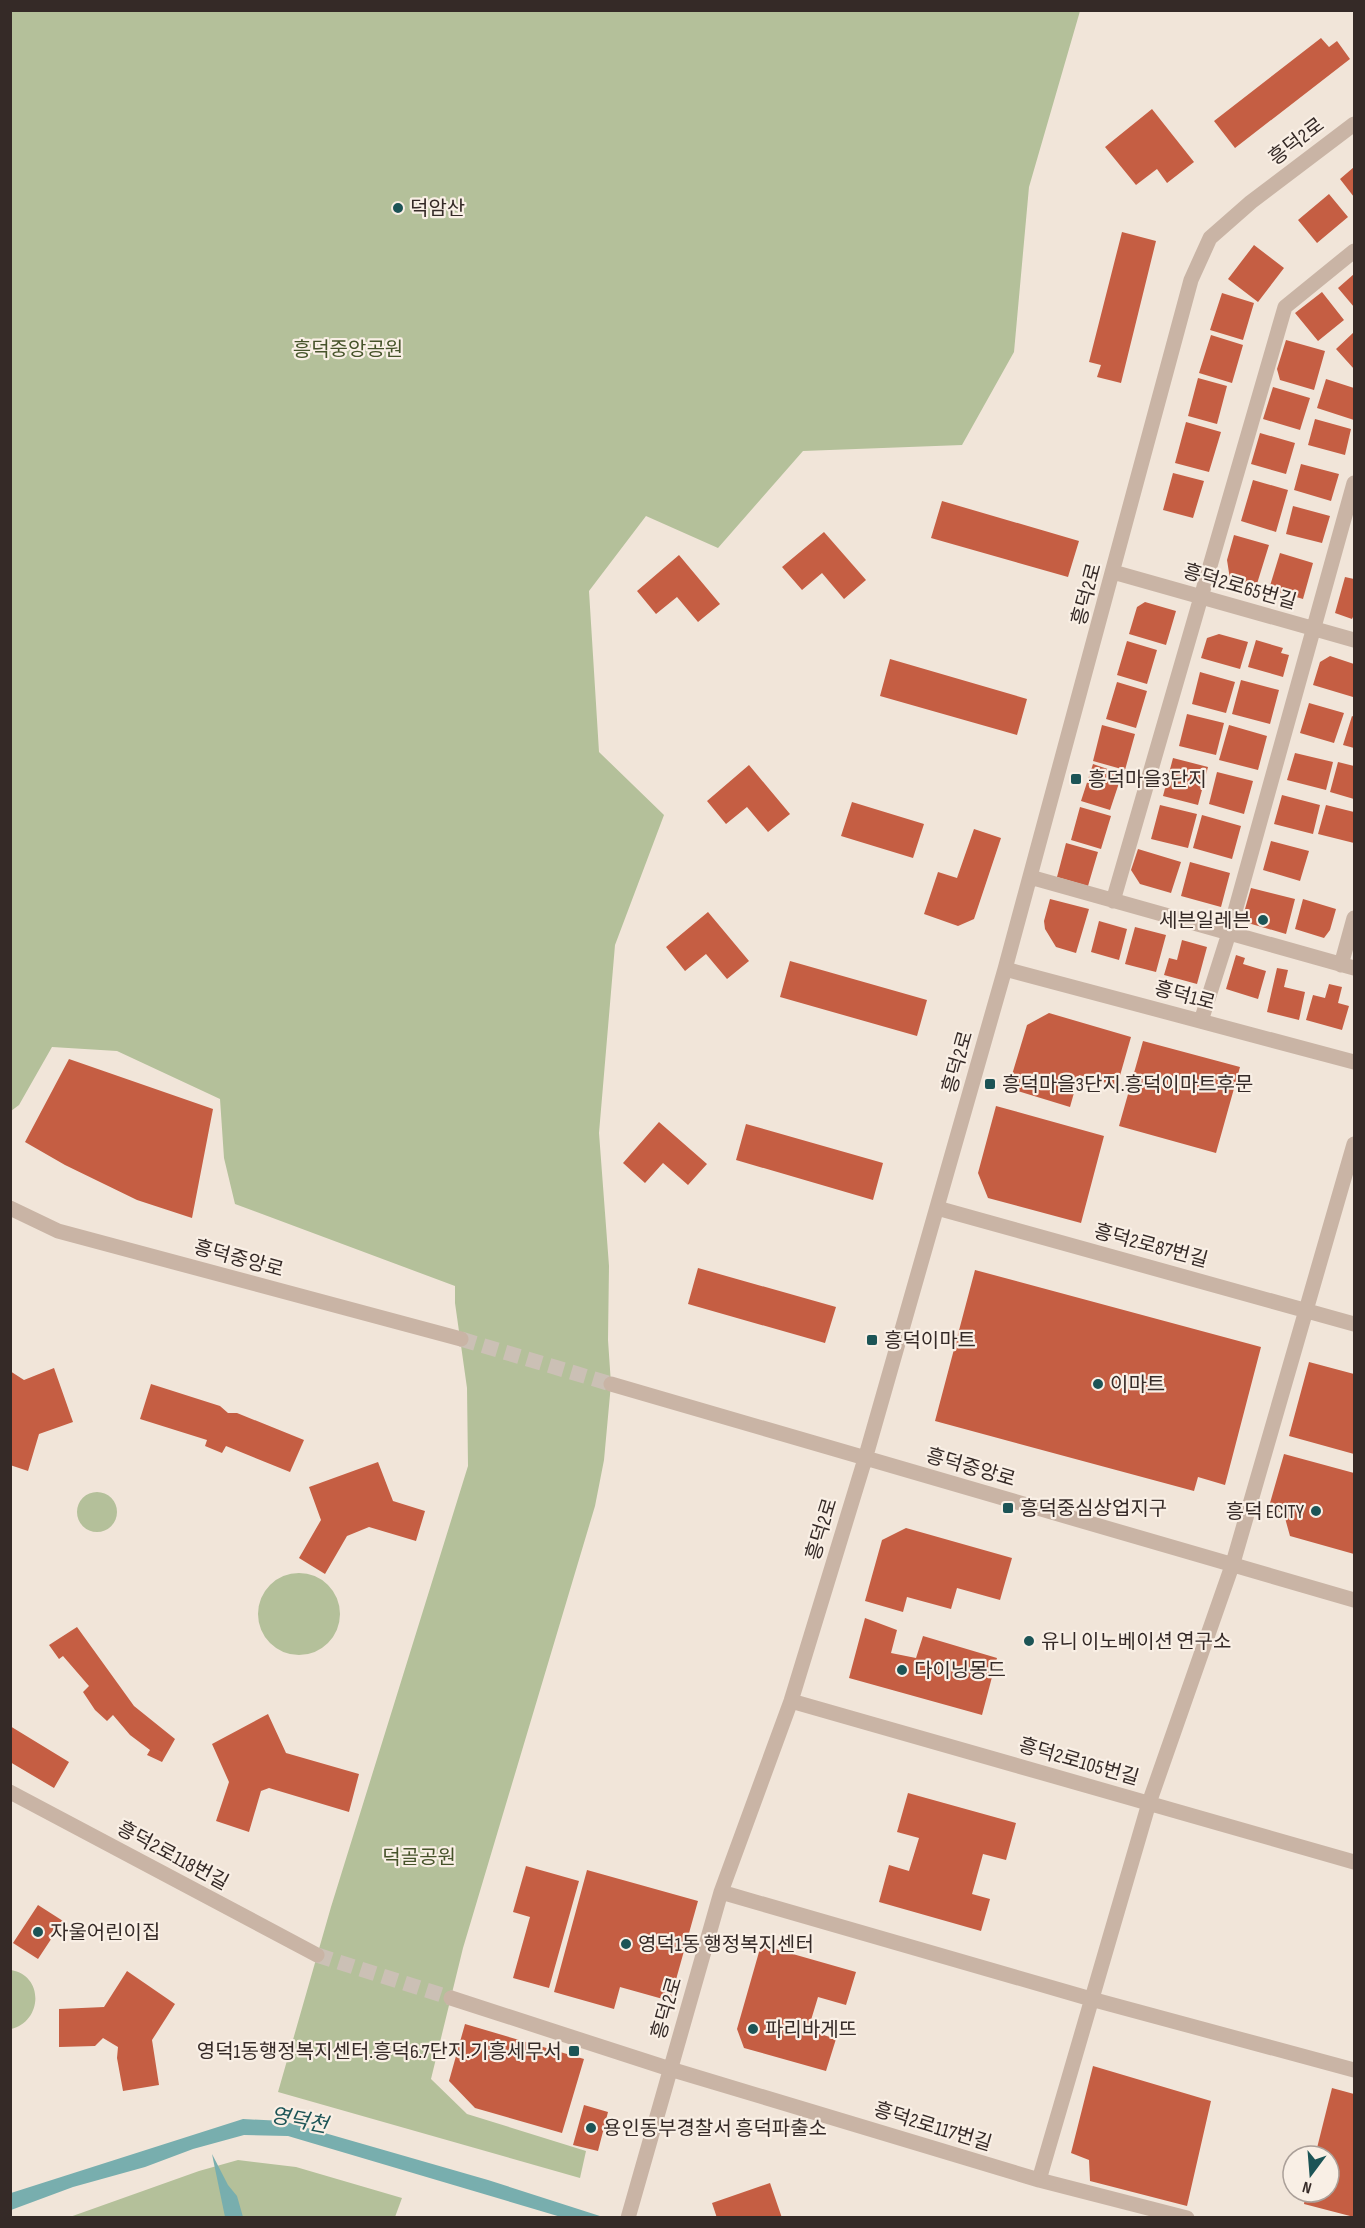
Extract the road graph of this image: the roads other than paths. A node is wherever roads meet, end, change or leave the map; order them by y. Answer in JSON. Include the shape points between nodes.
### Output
{"nodes":[{"id":1,"x":1354,"y":124,"type":"edge"},
{"id":2,"x":1354,"y":251,"type":"edge"},
{"id":3,"x":1354,"y":483,"type":"edge"},
{"id":4,"x":1113,"y":572,"type":"junction"},
{"id":5,"x":1202,"y":597,"type":"junction"},
{"id":6,"x":1313,"y":628,"type":"junction"},
{"id":7,"x":1354,"y":640,"type":"edge"},
{"id":8,"x":1030,"y":877,"type":"junction"},
{"id":9,"x":1113,"y":901,"type":"junction"},
{"id":10,"x":1354,"y":918,"type":"edge"},
{"id":11,"x":1229,"y":933,"type":"junction"},
{"id":12,"x":1348,"y":967,"type":"edge"},
{"id":13,"x":1005,"y":969,"type":"junction"},
{"id":14,"x":1201,"y":1021,"type":"junction"},
{"id":15,"x":1354,"y":1062,"type":"edge"},
{"id":16,"x":1354,"y":1144,"type":"edge"},
{"id":17,"x":10,"y":1208,"type":"edge"},
{"id":18,"x":937,"y":1208,"type":"junction"},
{"id":19,"x":1307,"y":1310,"type":"junction"},
{"id":20,"x":1354,"y":1324,"type":"edge"},
{"id":21,"x":461,"y":1339,"type":"tunnel mouth"},
{"id":22,"x":611,"y":1384,"type":"tunnel mouth"},
{"id":23,"x":865,"y":1459,"type":"junction"},
{"id":24,"x":1233,"y":1563,"type":"junction"},
{"id":25,"x":1354,"y":1600,"type":"edge"},
{"id":26,"x":791,"y":1701,"type":"junction"},
{"id":27,"x":10,"y":1792,"type":"edge"},
{"id":28,"x":1149,"y":1803,"type":"junction"},
{"id":29,"x":1354,"y":1862,"type":"edge"},
{"id":30,"x":721,"y":1892,"type":"junction"},
{"id":31,"x":317,"y":1955,"type":"tunnel mouth"},
{"id":32,"x":451,"y":1998,"type":"tunnel mouth"},
{"id":33,"x":1090,"y":1999,"type":"junction"},
{"id":34,"x":670,"y":2069,"type":"junction"},
{"id":35,"x":1354,"y":2070,"type":"edge"},
{"id":36,"x":1040,"y":2180,"type":"junction"},
{"id":37,"x":628,"y":2217,"type":"edge"},
{"id":38,"x":1186,"y":2217,"type":"edge"}],
"edges":[{"from":1,"to":4,"type":"street","name":"흥덕2로","via":[[1210,238],[1191,280]]},
{"from":2,"to":5,"type":"street","via":[[1285,307]]},
{"from":3,"to":6,"type":"street"},
{"from":4,"to":5,"type":"street","name":"흥덕2로65번길"},
{"from":4,"to":8,"type":"street","name":"흥덕2로"},
{"from":5,"to":6,"type":"street","name":"흥덕2로65번길"},
{"from":5,"to":9,"type":"street"},
{"from":6,"to":7,"type":"street","name":"흥덕2로65번길"},
{"from":6,"to":11,"type":"street"},
{"from":8,"to":9,"type":"street"},
{"from":8,"to":13,"type":"street","name":"흥덕2로"},
{"from":9,"to":11,"type":"street"},
{"from":10,"to":12,"type":"street"},
{"from":11,"to":12,"type":"street"},
{"from":11,"to":14,"type":"street"},
{"from":13,"to":14,"type":"street","name":"흥덕1로"},
{"from":13,"to":18,"type":"street","name":"흥덕2로"},
{"from":14,"to":15,"type":"street","name":"흥덕1로"},
{"from":16,"to":19,"type":"street"},
{"from":17,"to":21,"type":"street","name":"흥덕중앙로","via":[[58,1231]]},
{"from":18,"to":19,"type":"street","name":"흥덕2로87번길"},
{"from":18,"to":23,"type":"street","name":"흥덕2로"},
{"from":19,"to":20,"type":"street","name":"흥덕2로87번길"},
{"from":19,"to":24,"type":"street"},
{"from":22,"to":23,"type":"street","name":"흥덕중앙로"},
{"from":23,"to":24,"type":"street","name":"흥덕중앙로"},
{"from":23,"to":26,"type":"street","name":"흥덕2로"},
{"from":24,"to":25,"type":"street","name":"흥덕중앙로"},
{"from":24,"to":28,"type":"street"},
{"from":26,"to":28,"type":"street","name":"흥덕2로105번길"},
{"from":26,"to":30,"type":"street","name":"흥덕2로"},
{"from":27,"to":31,"type":"street","name":"흥덕2로118번길"},
{"from":28,"to":29,"type":"street","name":"흥덕2로105번길"},
{"from":28,"to":33,"type":"street"},
{"from":30,"to":33,"type":"street"},
{"from":30,"to":34,"type":"street","name":"흥덕2로"},
{"from":32,"to":34,"type":"street"},
{"from":33,"to":35,"type":"street"},
{"from":33,"to":36,"type":"street"},
{"from":34,"to":36,"type":"street","name":"흥덕2로117번길"},
{"from":34,"to":37,"type":"street","name":"흥덕2로"},
{"from":36,"to":38,"type":"street","name":"흥덕2로117번길"}]}
